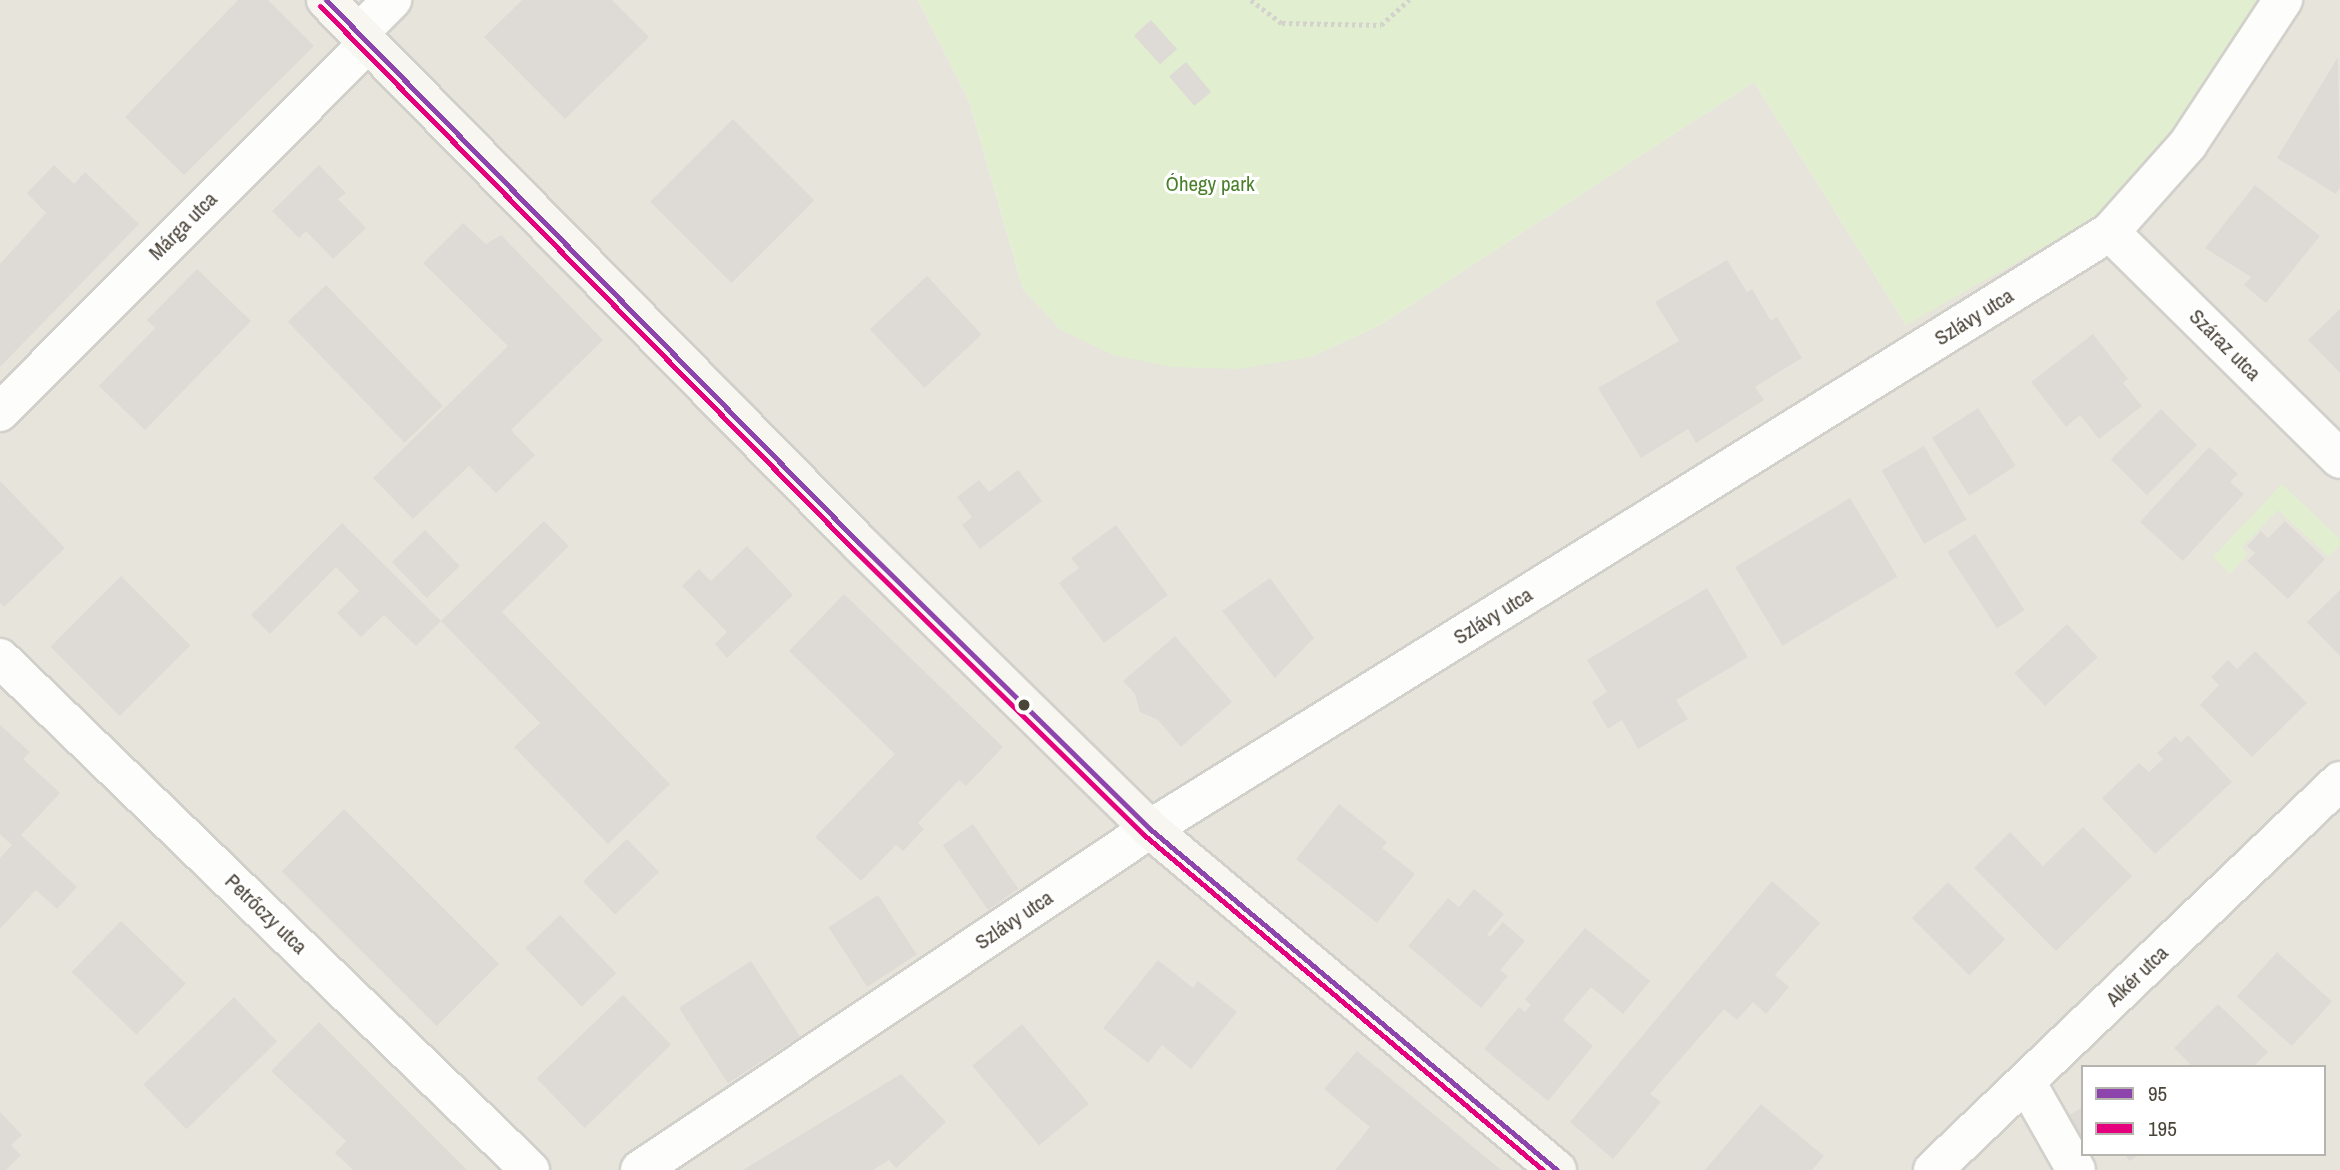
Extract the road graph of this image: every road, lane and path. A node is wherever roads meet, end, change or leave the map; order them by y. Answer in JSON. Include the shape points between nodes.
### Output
{"nodes":[{"id":1,"x":326,"y":0,"type":"edge"},
{"id":2,"x":392,"y":0,"type":"edge"},
{"id":3,"x":1251,"y":0,"type":"edge"},
{"id":4,"x":1409,"y":0,"type":"edge"},
{"id":5,"x":2283,"y":0,"type":"edge"},
{"id":6,"x":363,"y":38,"type":"junction"},
{"id":7,"x":2110,"y":232,"type":"junction"},
{"id":8,"x":0,"y":412,"type":"edge"},
{"id":9,"x":2340,"y":459,"type":"edge"},
{"id":10,"x":0,"y":659,"type":"edge"},
{"id":11,"x":2340,"y":781,"type":"edge"},
{"id":12,"x":1150,"y":829,"type":"junction"},
{"id":13,"x":2026,"y":1082,"type":"junction"},
{"id":14,"x":530,"y":1170,"type":"edge"},
{"id":15,"x":640,"y":1170,"type":"edge"},
{"id":16,"x":1557,"y":1170,"type":"edge"},
{"id":17,"x":1933,"y":1170,"type":"edge"},
{"id":18,"x":2076,"y":1170,"type":"edge"}],
"edges":[{"from":1,"to":6,"type":"street"},
{"from":2,"to":6,"type":"street","name":"Márga utca"},
{"from":3,"to":4,"type":"path","via":[[1282,23],[1381,25]]},
{"from":5,"to":7,"type":"street","name":"Szlávy utca","via":[[2188,144]]},
{"from":6,"to":8,"type":"street","name":"Márga utca"},
{"from":6,"to":12,"type":"street","via":[[859,543]]},
{"from":7,"to":9,"type":"street","name":"Száraz utca"},
{"from":7,"to":12,"type":"street","name":"Szlávy utca"},
{"from":10,"to":14,"type":"street","name":"Petrőczy utca"},
{"from":11,"to":13,"type":"street","name":"Alkér utca"},
{"from":12,"to":15,"type":"street","name":"Szlávy utca"},
{"from":12,"to":16,"type":"street"},
{"from":13,"to":17,"type":"street","name":"Alkér utca"},
{"from":13,"to":18,"type":"street"}]}
